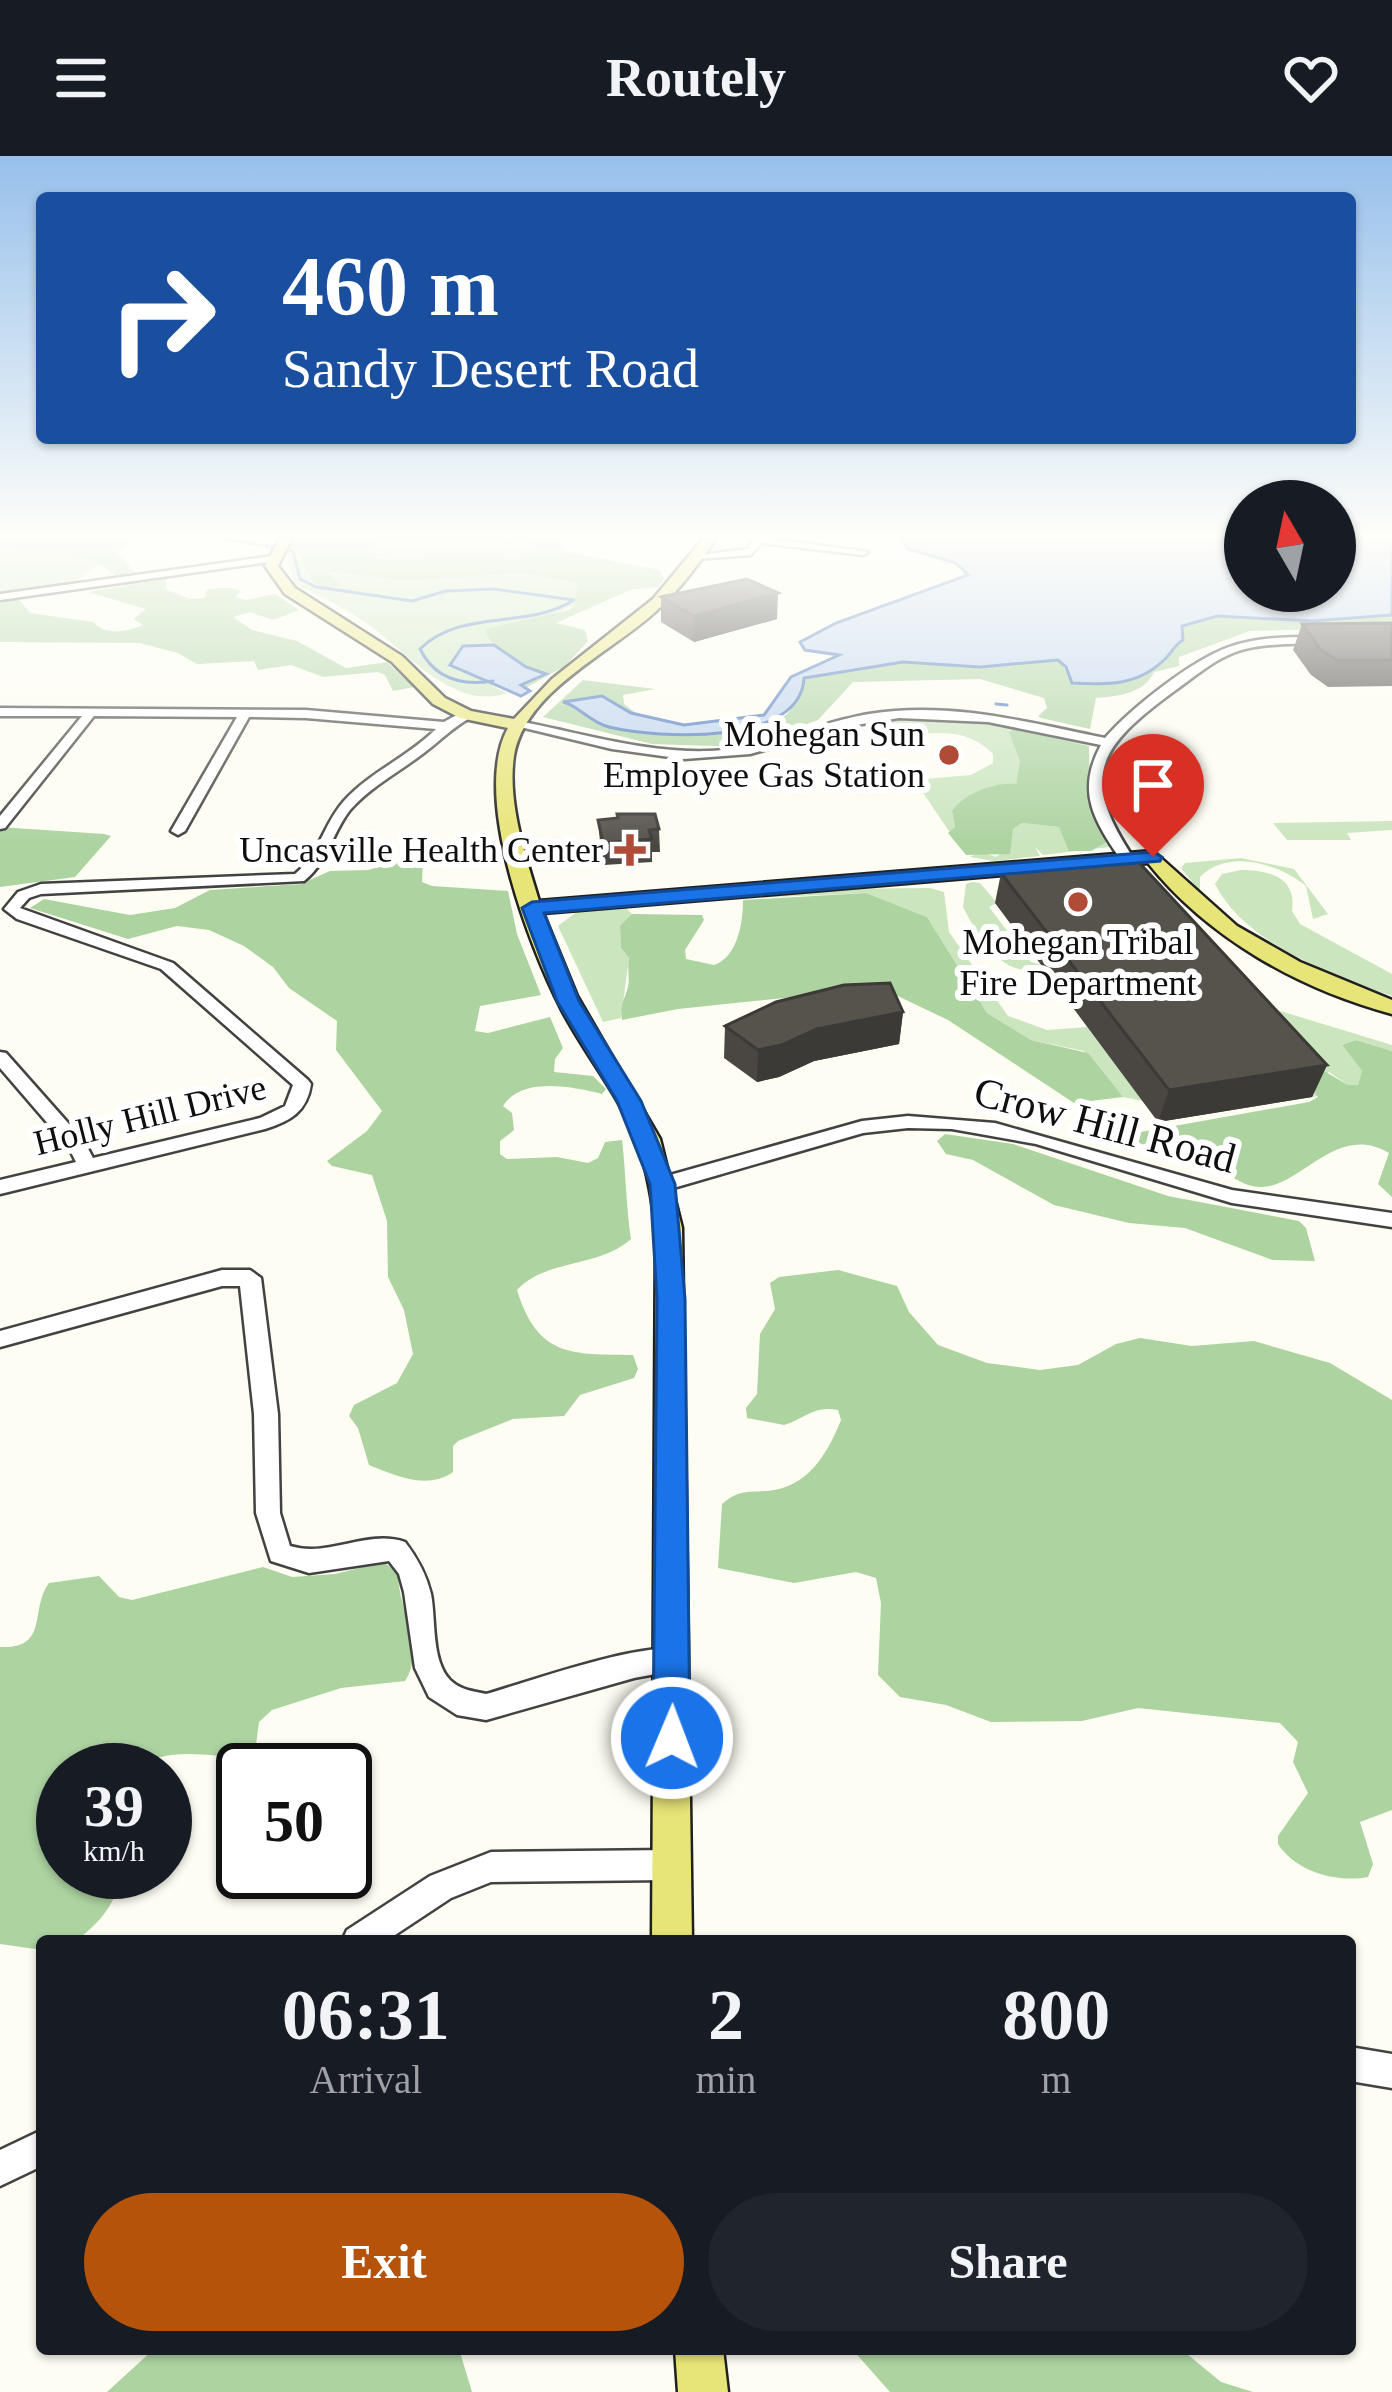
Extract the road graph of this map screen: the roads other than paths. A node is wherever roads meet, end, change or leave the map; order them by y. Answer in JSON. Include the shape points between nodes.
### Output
{"nodes":[{"id":1,"x":365,"y":638,"type":"edge"},
{"id":2,"x":614,"y":638,"type":"edge"},
{"id":3,"x":1343,"y":640,"type":"edge"},
{"id":4,"x":0,"y":712,"type":"edge"},
{"id":5,"x":245,"y":714,"type":"junction"},
{"id":6,"x":89,"y":715,"type":"junction"},
{"id":7,"x":466,"y":715,"type":"junction"},
{"id":8,"x":518,"y":725,"type":"junction"},
{"id":9,"x":446,"y":726,"type":"junction"},
{"id":10,"x":1105,"y":742,"type":"junction"},
{"id":11,"x":0,"y":826,"type":"edge"},
{"id":12,"x":178,"y":831,"type":"dead end"},
{"id":13,"x":1128,"y":860,"type":"junction"},
{"id":14,"x":532,"y":908,"type":"junction"},
{"id":15,"x":1392,"y":1007,"type":"edge"},
{"id":16,"x":1392,"y":1025,"type":"edge"},
{"id":17,"x":0,"y":1057,"type":"edge"},
{"id":18,"x":88,"y":1167,"type":"junction"},
{"id":19,"x":663,"y":1184,"type":"junction"},
{"id":20,"x":0,"y":1187,"type":"edge"},
{"id":21,"x":1392,"y":1220,"type":"edge"},
{"id":22,"x":0,"y":1339,"type":"edge"},
{"id":23,"x":673,"y":1660,"type":"junction"},
{"id":24,"x":669,"y":1865,"type":"junction"},
{"id":25,"x":367,"y":1935,"type":"edge"},
{"id":26,"x":672,"y":1935,"type":"edge"},
{"id":27,"x":1356,"y":2064,"type":"edge"},
{"id":28,"x":1392,"y":2071,"type":"edge"},
{"id":29,"x":36,"y":2149,"type":"edge"},
{"id":30,"x":0,"y":2169,"type":"edge"},
{"id":31,"x":700,"y":2355,"type":"edge"},
{"id":32,"x":704,"y":2392,"type":"edge"}],
"edges":[{"from":1,"to":7,"type":"main road"},
{"from":2,"to":8,"type":"main road","via":[[541,696]]},
{"from":3,"to":10,"type":"street","via":[[1225,652]]},
{"from":4,"to":6,"type":"street"},
{"from":5,"to":6,"type":"street"},
{"from":5,"to":9,"type":"street"},
{"from":5,"to":12,"type":"street"},
{"from":6,"to":11,"type":"street"},
{"from":7,"to":8,"type":"main road"},
{"from":7,"to":9,"type":"street"},
{"from":8,"to":10,"type":"street","via":[[686,755],[759,750],[864,718],[921,712]]},
{"from":8,"to":14,"type":"main road","via":[[503,774]]},
{"from":9,"to":18,"type":"street","name":"Holly Hill Drive","via":[[350,802],[313,869],[299,878],[41,889],[16,901],[12,909],[22,916],[167,966],[302,1084],[291,1113]]},
{"from":10,"to":13,"type":"street","via":[[1094,797]]},
{"from":13,"to":14,"type":"main road"},
{"from":13,"to":15,"type":"main road","via":[[1153,857],[1191,901],[1248,943]]},
{"from":13,"to":16,"type":"main road","via":[[1219,944]]},
{"from":14,"to":19,"type":"main road","via":[[568,1001],[629,1101]]},
{"from":17,"to":18,"type":"street"},
{"from":18,"to":20,"type":"street","name":"Holly Hill Drive"},
{"from":19,"to":21,"type":"street","name":"Crow Hill Road","via":[[862,1127],[959,1120],[1024,1132],[1215,1193]]},
{"from":19,"to":23,"type":"main road"},
{"from":22,"to":23,"type":"street","via":[[250,1278],[268,1513],[280,1553],[320,1563],[396,1550],[414,1575],[434,1682],[469,1707]]},
{"from":23,"to":24,"type":"main road"},
{"from":24,"to":25,"type":"street","via":[[491,1867],[441,1887]]},
{"from":24,"to":26,"type":"main road"},
{"from":27,"to":28,"type":"street"},
{"from":29,"to":30,"type":"street"},
{"from":31,"to":32,"type":"main road"}]}
